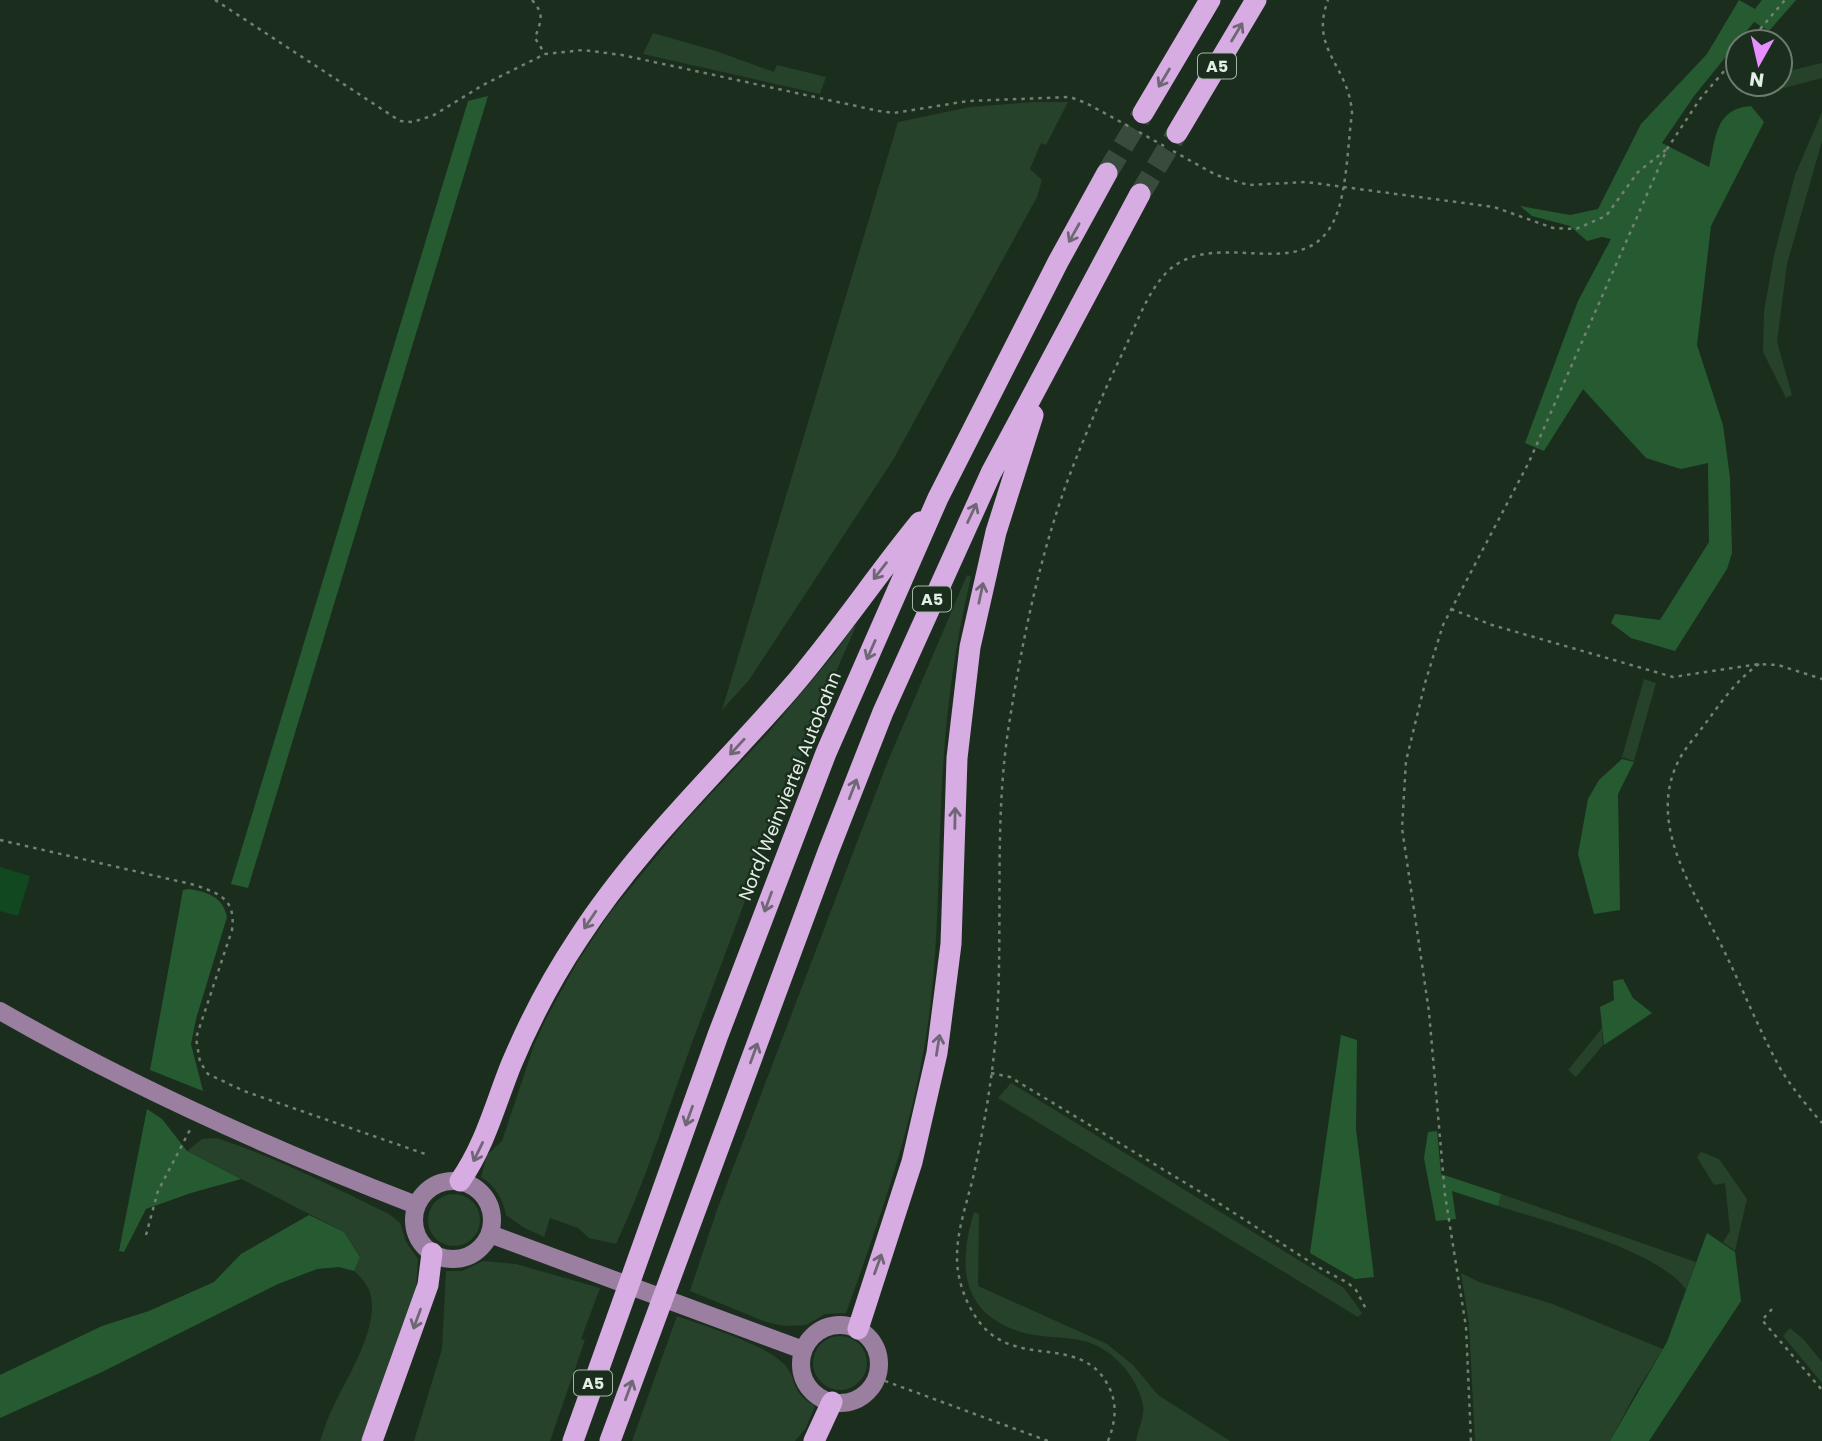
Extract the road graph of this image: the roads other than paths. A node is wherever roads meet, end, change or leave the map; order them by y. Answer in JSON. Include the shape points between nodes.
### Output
{"nodes":[{"id":1,"x":1210,"y":0,"type":"edge"},
{"id":2,"x":1256,"y":0,"type":"edge"},
{"id":3,"x":1143,"y":113,"type":"tunnel mouth"},
{"id":4,"x":1177,"y":133,"type":"tunnel mouth"},
{"id":5,"x":1108,"y":173,"type":"tunnel mouth"},
{"id":6,"x":1140,"y":194,"type":"tunnel mouth"},
{"id":7,"x":1055,"y":354,"type":"junction"},
{"id":8,"x":939,"y":498,"type":"junction"},
{"id":9,"x":0,"y":1011,"type":"edge"},
{"id":10,"x":460,"y":1181,"type":"junction"},
{"id":11,"x":416,"y":1205,"type":"junction"},
{"id":12,"x":490,"y":1234,"type":"junction"},
{"id":13,"x":432,"y":1253,"type":"junction"},
{"id":14,"x":858,"y":1329,"type":"junction"},
{"id":15,"x":803,"y":1350,"type":"junction"},
{"id":16,"x":832,"y":1402,"type":"junction"},
{"id":17,"x":372,"y":1441,"type":"edge"},
{"id":18,"x":573,"y":1441,"type":"edge"},
{"id":19,"x":610,"y":1441,"type":"edge"},
{"id":20,"x":814,"y":1441,"type":"edge"}],
"edges":[{"from":1,"to":3,"type":"highway","number":"A5","one_way":true},
{"from":4,"to":2,"type":"highway","number":"A5","one_way":true},
{"from":5,"to":8,"type":"highway","name":"Nord/Weinviertel Autobahn","number":"A5","one_way":true},
{"from":6,"to":7,"type":"highway","number":"A5"},
{"from":14,"to":7,"type":"highway","one_way":true,"via":[[912,1162],[937,1053],[951,944],[958,737],[978,606],[1009,488]]},
{"from":19,"to":7,"type":"highway","number":"A5","one_way":true,"via":[[883,712],[979,498]]},
{"from":8,"to":10,"type":"highway","one_way":true,"via":[[791,689],[668,822],[599,907],[540,1004],[479,1152]]},
{"from":8,"to":18,"type":"highway","name":"Nord/Weinviertel Autobahn","number":"A5","one_way":true,"via":[[791,838]]},
{"from":9,"to":11,"type":"main road","via":[[199,1115]]},
{"from":10,"to":11,"type":"main road","via":[[430,1188]]},
{"from":10,"to":12,"type":"main road","via":[[487,1200]]},
{"from":11,"to":13,"type":"main road","via":[[417,1236]]},
{"from":12,"to":13,"type":"main road","via":[[466,1257],[443,1258]]},
{"from":12,"to":15,"type":"main road"},
{"from":13,"to":17,"type":"highway","one_way":true,"via":[[428,1285]]},
{"from":14,"to":15,"type":"main road","via":[[846,1325],[823,1328]]},
{"from":14,"to":16,"type":"main road","via":[[878,1355],[877,1378],[863,1395]]},
{"from":15,"to":16,"type":"main road","via":[[801,1367],[808,1386]]},
{"from":16,"to":20,"type":"highway"}]}
